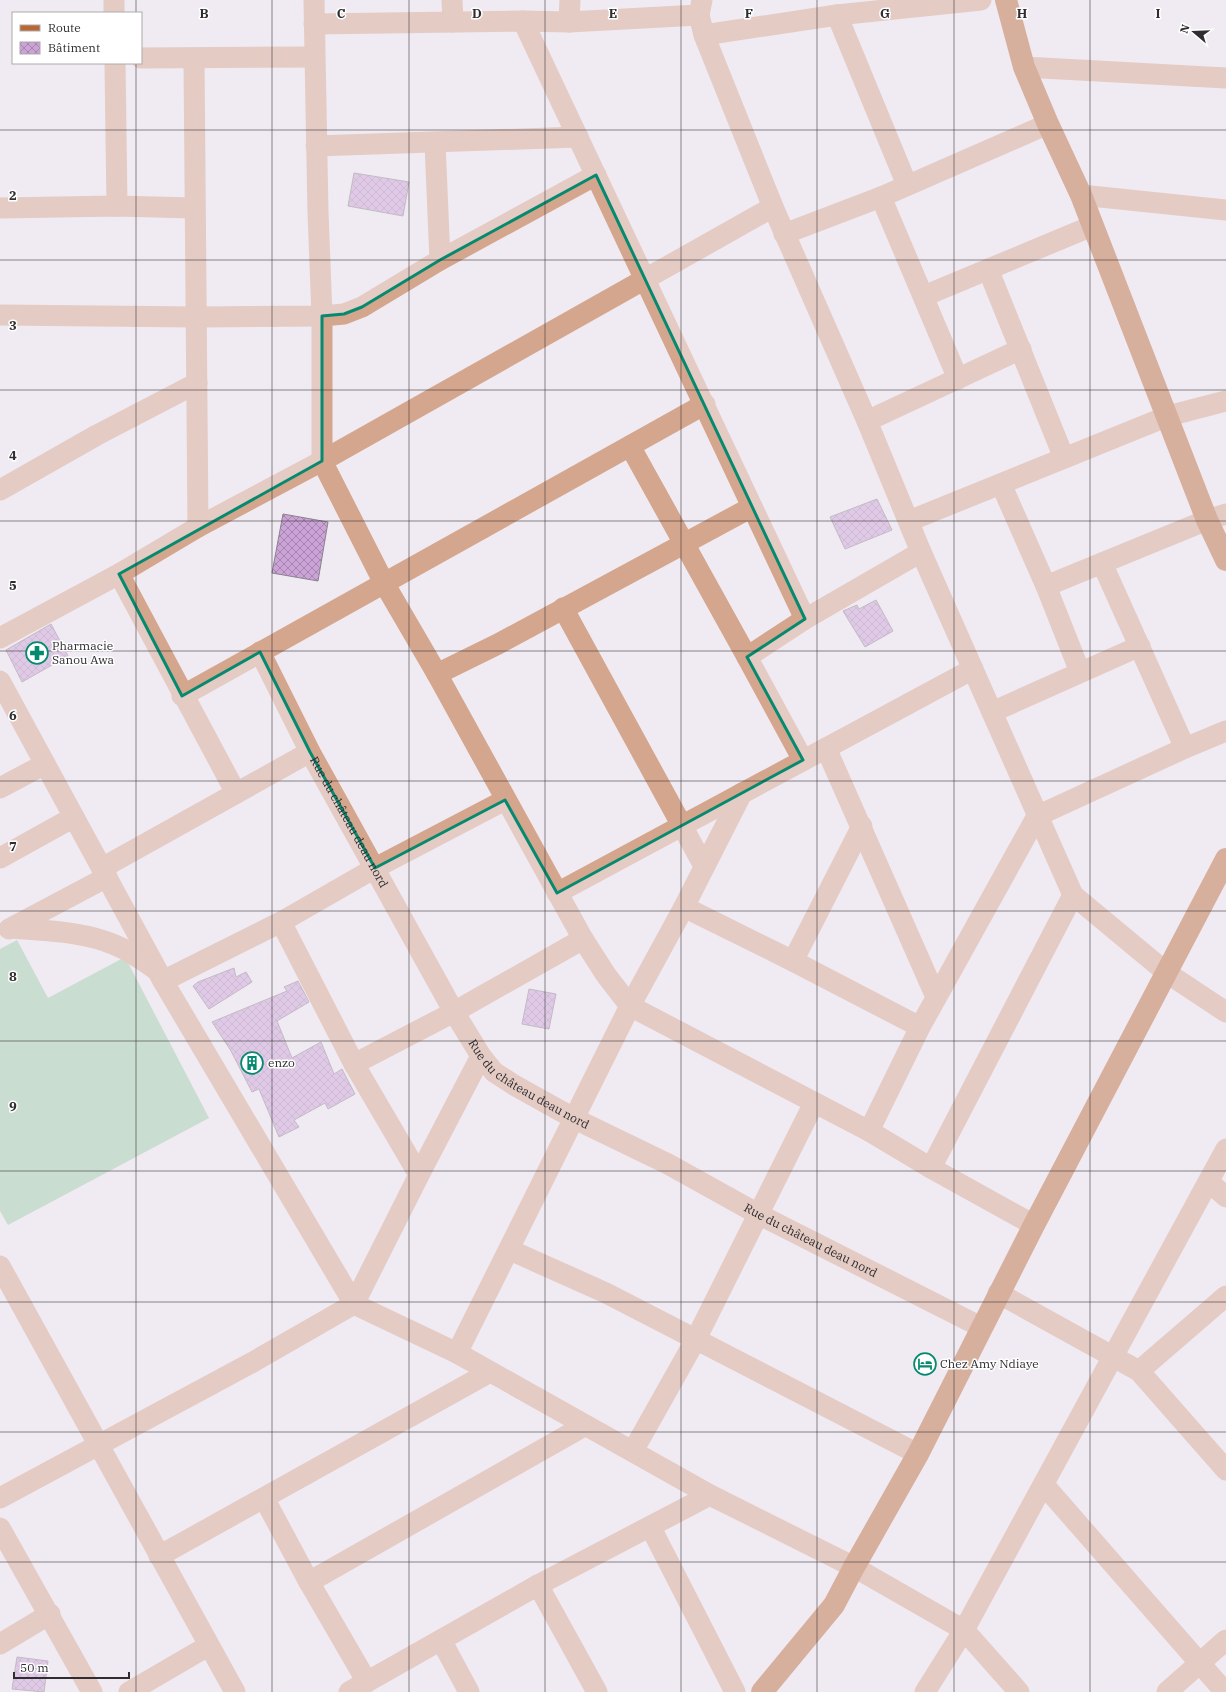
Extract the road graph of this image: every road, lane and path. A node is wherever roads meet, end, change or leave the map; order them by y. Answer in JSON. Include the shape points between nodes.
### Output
{"nodes":[{"id":1,"x":114,"y":0,"type":"edge"},
{"id":2,"x":314,"y":0,"type":"edge"},
{"id":3,"x":452,"y":0,"type":"edge"},
{"id":4,"x":570,"y":0,"type":"edge"},
{"id":5,"x":981,"y":0,"type":"edge"},
{"id":6,"x":1006,"y":0,"type":"edge"},
{"id":7,"x":700,"y":8,"type":"edge"},
{"id":8,"x":114,"y":12,"type":"edge"},
{"id":9,"x":837,"y":15,"type":"junction"},
{"id":10,"x":522,"y":21,"type":"junction"},
{"id":11,"x":453,"y":22,"type":"junction"},
{"id":12,"x":569,"y":22,"type":"junction"},
{"id":13,"x":314,"y":24,"type":"junction"},
{"id":14,"x":704,"y":35,"type":"junction"},
{"id":15,"x":314,"y":57,"type":"junction"},
{"id":16,"x":142,"y":58,"type":"edge"},
{"id":17,"x":194,"y":59,"type":"junction"},
{"id":18,"x":115,"y":64,"type":"edge"},
{"id":19,"x":1024,"y":67,"type":"junction"},
{"id":20,"x":1226,"y":78,"type":"edge"},
{"id":21,"x":1048,"y":124,"type":"junction"},
{"id":22,"x":578,"y":137,"type":"junction"},
{"id":23,"x":435,"y":143,"type":"junction"},
{"id":24,"x":316,"y":146,"type":"junction"},
{"id":25,"x":596,"y":175,"type":"junction"},
{"id":26,"x":907,"y":185,"type":"junction"},
{"id":27,"x":1081,"y":196,"type":"junction"},
{"id":28,"x":882,"y":197,"type":"junction"},
{"id":29,"x":117,"y":206,"type":"junction"},
{"id":30,"x":773,"y":207,"type":"junction"},
{"id":31,"x":0,"y":208,"type":"edge"},
{"id":32,"x":194,"y":208,"type":"junction"},
{"id":33,"x":1226,"y":210,"type":"edge"},
{"id":34,"x":1092,"y":226,"type":"junction"},
{"id":35,"x":784,"y":234,"type":"junction"},
{"id":36,"x":440,"y":260,"type":"junction"},
{"id":37,"x":988,"y":269,"type":"junction"},
{"id":38,"x":644,"y":279,"type":"junction"},
{"id":39,"x":924,"y":296,"type":"junction"},
{"id":40,"x":0,"y":315,"type":"edge"},
{"id":41,"x":322,"y":316,"type":"junction"},
{"id":42,"x":197,"y":317,"type":"junction"},
{"id":43,"x":1021,"y":349,"type":"junction"},
{"id":44,"x":958,"y":379,"type":"junction"},
{"id":45,"x":196,"y":383,"type":"junction"},
{"id":46,"x":1226,"y":401,"type":"edge"},
{"id":47,"x":705,"y":404,"type":"junction"},
{"id":48,"x":1168,"y":416,"type":"junction"},
{"id":49,"x":867,"y":421,"type":"junction"},
{"id":50,"x":630,"y":446,"type":"junction"},
{"id":51,"x":1064,"y":458,"type":"junction"},
{"id":52,"x":322,"y":461,"type":"junction"},
{"id":53,"x":1001,"y":484,"type":"junction"},
{"id":54,"x":0,"y":490,"type":"edge"},
{"id":55,"x":752,"y":507,"type":"junction"},
{"id":56,"x":1217,"y":517,"type":"edge"},
{"id":57,"x":909,"y":521,"type":"junction"},
{"id":58,"x":198,"y":527,"type":"junction"},
{"id":59,"x":684,"y":544,"type":"junction"},
{"id":60,"x":921,"y":552,"type":"junction"},
{"id":61,"x":1226,"y":560,"type":"edge"},
{"id":62,"x":1102,"y":563,"type":"junction"},
{"id":63,"x":118,"y":574,"type":"junction"},
{"id":64,"x":384,"y":583,"type":"junction"},
{"id":65,"x":1046,"y":586,"type":"junction"},
{"id":66,"x":563,"y":608,"type":"junction"},
{"id":67,"x":805,"y":619,"type":"junction"},
{"id":68,"x":0,"y":638,"type":"edge"},
{"id":69,"x":1140,"y":646,"type":"junction"},
{"id":70,"x":260,"y":652,"type":"junction"},
{"id":71,"x":747,"y":657,"type":"junction"},
{"id":72,"x":973,"y":669,"type":"junction"},
{"id":73,"x":1080,"y":672,"type":"junction"},
{"id":74,"x":437,"y":674,"type":"junction"},
{"id":75,"x":0,"y":681,"type":"edge"},
{"id":76,"x":182,"y":696,"type":"junction"},
{"id":77,"x":992,"y":712,"type":"junction"},
{"id":78,"x":1226,"y":731,"type":"edge"},
{"id":79,"x":826,"y":748,"type":"junction"},
{"id":80,"x":1185,"y":748,"type":"junction"},
{"id":81,"x":310,"y":752,"type":"junction"},
{"id":82,"x":803,"y":760,"type":"junction"},
{"id":83,"x":45,"y":764,"type":"junction"},
{"id":84,"x":0,"y":788,"type":"edge"},
{"id":85,"x":236,"y":793,"type":"junction"},
{"id":86,"x":742,"y":793,"type":"junction"},
{"id":87,"x":505,"y":800,"type":"junction"},
{"id":88,"x":1037,"y":816,"type":"junction"},
{"id":89,"x":74,"y":817,"type":"junction"},
{"id":90,"x":683,"y":826,"type":"junction"},
{"id":91,"x":862,"y":826,"type":"junction"},
{"id":92,"x":0,"y":858,"type":"edge"},
{"id":93,"x":1226,"y":859,"type":"edge"},
{"id":94,"x":704,"y":866,"type":"junction"},
{"id":95,"x":375,"y":868,"type":"junction"},
{"id":96,"x":104,"y":873,"type":"junction"},
{"id":97,"x":557,"y":893,"type":"junction"},
{"id":98,"x":1073,"y":895,"type":"junction"},
{"id":99,"x":684,"y":907,"type":"junction"},
{"id":100,"x":281,"y":922,"type":"junction"},
{"id":101,"x":6,"y":931,"type":"edge"},
{"id":102,"x":583,"y":939,"type":"junction"},
{"id":103,"x":793,"y":960,"type":"junction"},
{"id":104,"x":1167,"y":973,"type":"junction"},
{"id":105,"x":160,"y":976,"type":"junction"},
{"id":106,"x":936,"y":996,"type":"junction"},
{"id":107,"x":630,"y":1006,"type":"junction"},
{"id":108,"x":454,"y":1012,"type":"junction"},
{"id":109,"x":1226,"y":1012,"type":"edge"},
{"id":110,"x":920,"y":1027,"type":"junction"},
{"id":111,"x":481,"y":1056,"type":"junction"},
{"id":112,"x":354,"y":1064,"type":"junction"},
{"id":113,"x":814,"y":1103,"type":"junction"},
{"id":114,"x":575,"y":1119,"type":"junction"},
{"id":115,"x":869,"y":1132,"type":"junction"},
{"id":116,"x":1226,"y":1148,"type":"edge"},
{"id":117,"x":931,"y":1168,"type":"junction"},
{"id":118,"x":419,"y":1175,"type":"junction"},
{"id":119,"x":1209,"y":1182,"type":"junction"},
{"id":120,"x":1226,"y":1197,"type":"edge"},
{"id":121,"x":758,"y":1214,"type":"junction"},
{"id":122,"x":1034,"y":1225,"type":"junction"},
{"id":123,"x":510,"y":1250,"type":"junction"},
{"id":124,"x":0,"y":1266,"type":"edge"},
{"id":125,"x":998,"y":1293,"type":"junction"},
{"id":126,"x":1226,"y":1296,"type":"edge"},
{"id":127,"x":354,"y":1304,"type":"junction"},
{"id":128,"x":981,"y":1327,"type":"junction"},
{"id":129,"x":696,"y":1339,"type":"junction"},
{"id":130,"x":457,"y":1353,"type":"junction"},
{"id":131,"x":1114,"y":1356,"type":"junction"},
{"id":132,"x":1139,"y":1371,"type":"junction"},
{"id":133,"x":490,"y":1372,"type":"junction"},
{"id":134,"x":584,"y":1426,"type":"junction"},
{"id":135,"x":98,"y":1444,"type":"junction"},
{"id":136,"x":633,"y":1450,"type":"junction"},
{"id":137,"x":918,"y":1454,"type":"junction"},
{"id":138,"x":1223,"y":1459,"type":"edge"},
{"id":139,"x":1044,"y":1485,"type":"junction"},
{"id":140,"x":710,"y":1495,"type":"junction"},
{"id":141,"x":0,"y":1498,"type":"edge"},
{"id":142,"x":264,"y":1498,"type":"junction"},
{"id":143,"x":0,"y":1528,"type":"edge"},
{"id":144,"x":650,"y":1528,"type":"junction"},
{"id":145,"x":159,"y":1556,"type":"junction"},
{"id":146,"x":854,"y":1567,"type":"junction"},
{"id":147,"x":309,"y":1582,"type":"junction"},
{"id":148,"x":538,"y":1585,"type":"junction"},
{"id":149,"x":50,"y":1614,"type":"junction"},
{"id":150,"x":964,"y":1630,"type":"junction"},
{"id":151,"x":441,"y":1640,"type":"junction"},
{"id":152,"x":1226,"y":1640,"type":"edge"},
{"id":153,"x":0,"y":1644,"type":"edge"},
{"id":154,"x":208,"y":1646,"type":"junction"},
{"id":155,"x":1199,"y":1664,"type":"junction"},
{"id":156,"x":367,"y":1682,"type":"junction"},
{"id":157,"x":92,"y":1692,"type":"edge"},
{"id":158,"x":129,"y":1692,"type":"edge"},
{"id":159,"x":235,"y":1692,"type":"edge"},
{"id":160,"x":349,"y":1692,"type":"edge"},
{"id":161,"x":469,"y":1692,"type":"edge"},
{"id":162,"x":597,"y":1692,"type":"edge"},
{"id":163,"x":735,"y":1692,"type":"edge"},
{"id":164,"x":762,"y":1692,"type":"edge"},
{"id":165,"x":925,"y":1692,"type":"edge"},
{"id":166,"x":1019,"y":1692,"type":"edge"},
{"id":167,"x":1167,"y":1692,"type":"edge"},
{"id":168,"x":1225,"y":1692,"type":"edge"}],
"edges":[{"from":1,"to":8,"type":"street"},
{"from":2,"to":13,"type":"street"},
{"from":3,"to":11,"type":"street"},
{"from":4,"to":12,"type":"street"},
{"from":5,"to":9,"type":"street"},
{"from":6,"to":19,"type":"main road"},
{"from":7,"to":12,"type":"street"},
{"from":7,"to":14,"type":"street"},
{"from":9,"to":14,"type":"street"},
{"from":9,"to":26,"type":"street"},
{"from":10,"to":11,"type":"street"},
{"from":10,"to":12,"type":"street"},
{"from":10,"to":22,"type":"street"},
{"from":11,"to":13,"type":"street"},
{"from":13,"to":15,"type":"street"},
{"from":14,"to":30,"type":"street"},
{"from":15,"to":17,"type":"street"},
{"from":15,"to":24,"type":"street"},
{"from":16,"to":17,"type":"street"},
{"from":17,"to":32,"type":"street"},
{"from":18,"to":29,"type":"street"},
{"from":19,"to":20,"type":"street"},
{"from":19,"to":21,"type":"main road"},
{"from":21,"to":26,"type":"street"},
{"from":21,"to":27,"type":"main road"},
{"from":22,"to":23,"type":"street"},
{"from":22,"to":25,"type":"street"},
{"from":23,"to":24,"type":"street"},
{"from":23,"to":36,"type":"street"},
{"from":24,"to":41,"type":"street"},
{"from":25,"to":36,"type":"street"},
{"from":25,"to":38,"type":"street"},
{"from":26,"to":28,"type":"street"},
{"from":27,"to":33,"type":"street"},
{"from":27,"to":34,"type":"main road"},
{"from":28,"to":35,"type":"street"},
{"from":28,"to":39,"type":"street"},
{"from":29,"to":31,"type":"street"},
{"from":29,"to":32,"type":"street"},
{"from":30,"to":35,"type":"street"},
{"from":30,"to":38,"type":"street"},
{"from":32,"to":42,"type":"street"},
{"from":34,"to":37,"type":"street"},
{"from":34,"to":48,"type":"main road"},
{"from":35,"to":49,"type":"street"},
{"from":36,"to":41,"type":"street","via":[[362,307],[344,314]]},
{"from":37,"to":39,"type":"street"},
{"from":37,"to":43,"type":"street"},
{"from":38,"to":47,"type":"street"},
{"from":38,"to":52,"type":"street"},
{"from":39,"to":44,"type":"street"},
{"from":40,"to":42,"type":"street"},
{"from":41,"to":42,"type":"street"},
{"from":41,"to":52,"type":"street"},
{"from":42,"to":45,"type":"street"},
{"from":43,"to":44,"type":"street"},
{"from":43,"to":51,"type":"street"},
{"from":44,"to":49,"type":"street"},
{"from":45,"to":54,"type":"street"},
{"from":45,"to":58,"type":"street"},
{"from":46,"to":48,"type":"street"},
{"from":47,"to":50,"type":"street"},
{"from":47,"to":55,"type":"street"},
{"from":48,"to":51,"type":"street"},
{"from":48,"to":56,"type":"main road"},
{"from":49,"to":57,"type":"street"},
{"from":50,"to":59,"type":"street"},
{"from":50,"to":64,"type":"street"},
{"from":51,"to":53,"type":"street"},
{"from":52,"to":58,"type":"street"},
{"from":52,"to":64,"type":"street"},
{"from":53,"to":57,"type":"street"},
{"from":53,"to":65,"type":"street"},
{"from":55,"to":59,"type":"street"},
{"from":55,"to":67,"type":"street"},
{"from":56,"to":61,"type":"main road"},
{"from":56,"to":62,"type":"street"},
{"from":57,"to":60,"type":"street"},
{"from":58,"to":63,"type":"street"},
{"from":59,"to":66,"type":"street"},
{"from":59,"to":71,"type":"street"},
{"from":60,"to":67,"type":"street"},
{"from":60,"to":72,"type":"street"},
{"from":62,"to":65,"type":"street"},
{"from":62,"to":69,"type":"street"},
{"from":63,"to":68,"type":"street"},
{"from":63,"to":76,"type":"street"},
{"from":64,"to":70,"type":"street"},
{"from":64,"to":74,"type":"street"},
{"from":65,"to":73,"type":"street"},
{"from":66,"to":74,"type":"street"},
{"from":66,"to":90,"type":"street"},
{"from":67,"to":71,"type":"street"},
{"from":69,"to":73,"type":"street"},
{"from":69,"to":80,"type":"street"},
{"from":70,"to":76,"type":"street"},
{"from":70,"to":81,"type":"street","name":"Rue du château deau nord"},
{"from":71,"to":82,"type":"street"},
{"from":72,"to":77,"type":"street"},
{"from":72,"to":79,"type":"street"},
{"from":73,"to":77,"type":"street"},
{"from":74,"to":87,"type":"street"},
{"from":75,"to":83,"type":"street"},
{"from":76,"to":85,"type":"street"},
{"from":77,"to":88,"type":"street"},
{"from":78,"to":80,"type":"street"},
{"from":79,"to":82,"type":"street"},
{"from":79,"to":91,"type":"street"},
{"from":80,"to":88,"type":"street"},
{"from":81,"to":85,"type":"street"},
{"from":81,"to":95,"type":"street","name":"Rue du château deau nord"},
{"from":82,"to":86,"type":"street"},
{"from":83,"to":84,"type":"street"},
{"from":83,"to":89,"type":"street"},
{"from":85,"to":96,"type":"street"},
{"from":86,"to":90,"type":"street"},
{"from":86,"to":94,"type":"street"},
{"from":87,"to":95,"type":"street"},
{"from":87,"to":97,"type":"street"},
{"from":88,"to":98,"type":"street"},
{"from":88,"to":106,"type":"street"},
{"from":89,"to":92,"type":"street"},
{"from":89,"to":96,"type":"street"},
{"from":90,"to":94,"type":"street"},
{"from":90,"to":97,"type":"street"},
{"from":91,"to":103,"type":"street"},
{"from":91,"to":106,"type":"street"},
{"from":93,"to":104,"type":"main road"},
{"from":94,"to":99,"type":"street"},
{"from":95,"to":100,"type":"street"},
{"from":95,"to":108,"type":"street","name":"Rue du château deau nord"},
{"from":96,"to":101,"type":"street"},
{"from":96,"to":105,"type":"street"},
{"from":97,"to":102,"type":"street"},
{"from":98,"to":104,"type":"street"},
{"from":98,"to":117,"type":"street"},
{"from":99,"to":103,"type":"street"},
{"from":99,"to":107,"type":"street"},
{"from":100,"to":105,"type":"street"},
{"from":100,"to":112,"type":"street"},
{"from":101,"to":105,"type":"street","via":[[74,934],[114,944],[136,955]]},
{"from":102,"to":107,"type":"street"},
{"from":102,"to":108,"type":"street"},
{"from":103,"to":110,"type":"street"},
{"from":104,"to":109,"type":"street"},
{"from":104,"to":122,"type":"main road"},
{"from":105,"to":127,"type":"street"},
{"from":106,"to":110,"type":"street"},
{"from":107,"to":113,"type":"street"},
{"from":107,"to":114,"type":"street"},
{"from":108,"to":111,"type":"street","name":"Rue du château deau nord"},
{"from":108,"to":112,"type":"street"},
{"from":110,"to":115,"type":"street"},
{"from":111,"to":114,"type":"street","name":"Rue du château deau nord","via":[[494,1072]]},
{"from":111,"to":118,"type":"street"},
{"from":112,"to":118,"type":"street"},
{"from":113,"to":115,"type":"street"},
{"from":113,"to":121,"type":"street"},
{"from":114,"to":121,"type":"street","name":"Rue du château deau nord","via":[[668,1164]]},
{"from":114,"to":123,"type":"street"},
{"from":115,"to":117,"type":"street"},
{"from":116,"to":119,"type":"street"},
{"from":117,"to":122,"type":"street"},
{"from":118,"to":127,"type":"street"},
{"from":119,"to":120,"type":"street"},
{"from":119,"to":131,"type":"street"},
{"from":121,"to":128,"type":"street","name":"Rue du château deau nord"},
{"from":121,"to":129,"type":"street"},
{"from":122,"to":125,"type":"main road"},
{"from":123,"to":129,"type":"street","via":[[606,1293]]},
{"from":123,"to":130,"type":"street"},
{"from":124,"to":135,"type":"street"},
{"from":125,"to":128,"type":"main road"},
{"from":125,"to":131,"type":"street"},
{"from":126,"to":132,"type":"street"},
{"from":127,"to":130,"type":"street"},
{"from":127,"to":135,"type":"street","via":[[253,1362]]},
{"from":128,"to":137,"type":"main road"},
{"from":129,"to":136,"type":"street"},
{"from":129,"to":137,"type":"street"},
{"from":130,"to":133,"type":"street"},
{"from":131,"to":132,"type":"street"},
{"from":131,"to":139,"type":"street"},
{"from":132,"to":138,"type":"street"},
{"from":133,"to":134,"type":"street"},
{"from":133,"to":142,"type":"street"},
{"from":134,"to":136,"type":"street"},
{"from":134,"to":147,"type":"street"},
{"from":135,"to":141,"type":"street"},
{"from":135,"to":145,"type":"street"},
{"from":136,"to":140,"type":"street"},
{"from":137,"to":146,"type":"main road"},
{"from":139,"to":150,"type":"street"},
{"from":139,"to":155,"type":"street"},
{"from":140,"to":144,"type":"street"},
{"from":140,"to":146,"type":"street"},
{"from":142,"to":145,"type":"street"},
{"from":142,"to":147,"type":"street"},
{"from":143,"to":149,"type":"street"},
{"from":144,"to":148,"type":"street"},
{"from":144,"to":163,"type":"street"},
{"from":145,"to":154,"type":"street"},
{"from":146,"to":150,"type":"street"},
{"from":146,"to":164,"type":"main road","via":[[834,1605]]},
{"from":147,"to":156,"type":"street"},
{"from":148,"to":151,"type":"street"},
{"from":148,"to":162,"type":"street"},
{"from":149,"to":153,"type":"street"},
{"from":149,"to":157,"type":"street"},
{"from":150,"to":165,"type":"street"},
{"from":150,"to":166,"type":"street"},
{"from":151,"to":156,"type":"street"},
{"from":151,"to":161,"type":"street"},
{"from":152,"to":155,"type":"street"},
{"from":154,"to":158,"type":"street"},
{"from":154,"to":159,"type":"street"},
{"from":155,"to":167,"type":"street"},
{"from":155,"to":168,"type":"street"},
{"from":156,"to":160,"type":"street"}]}
